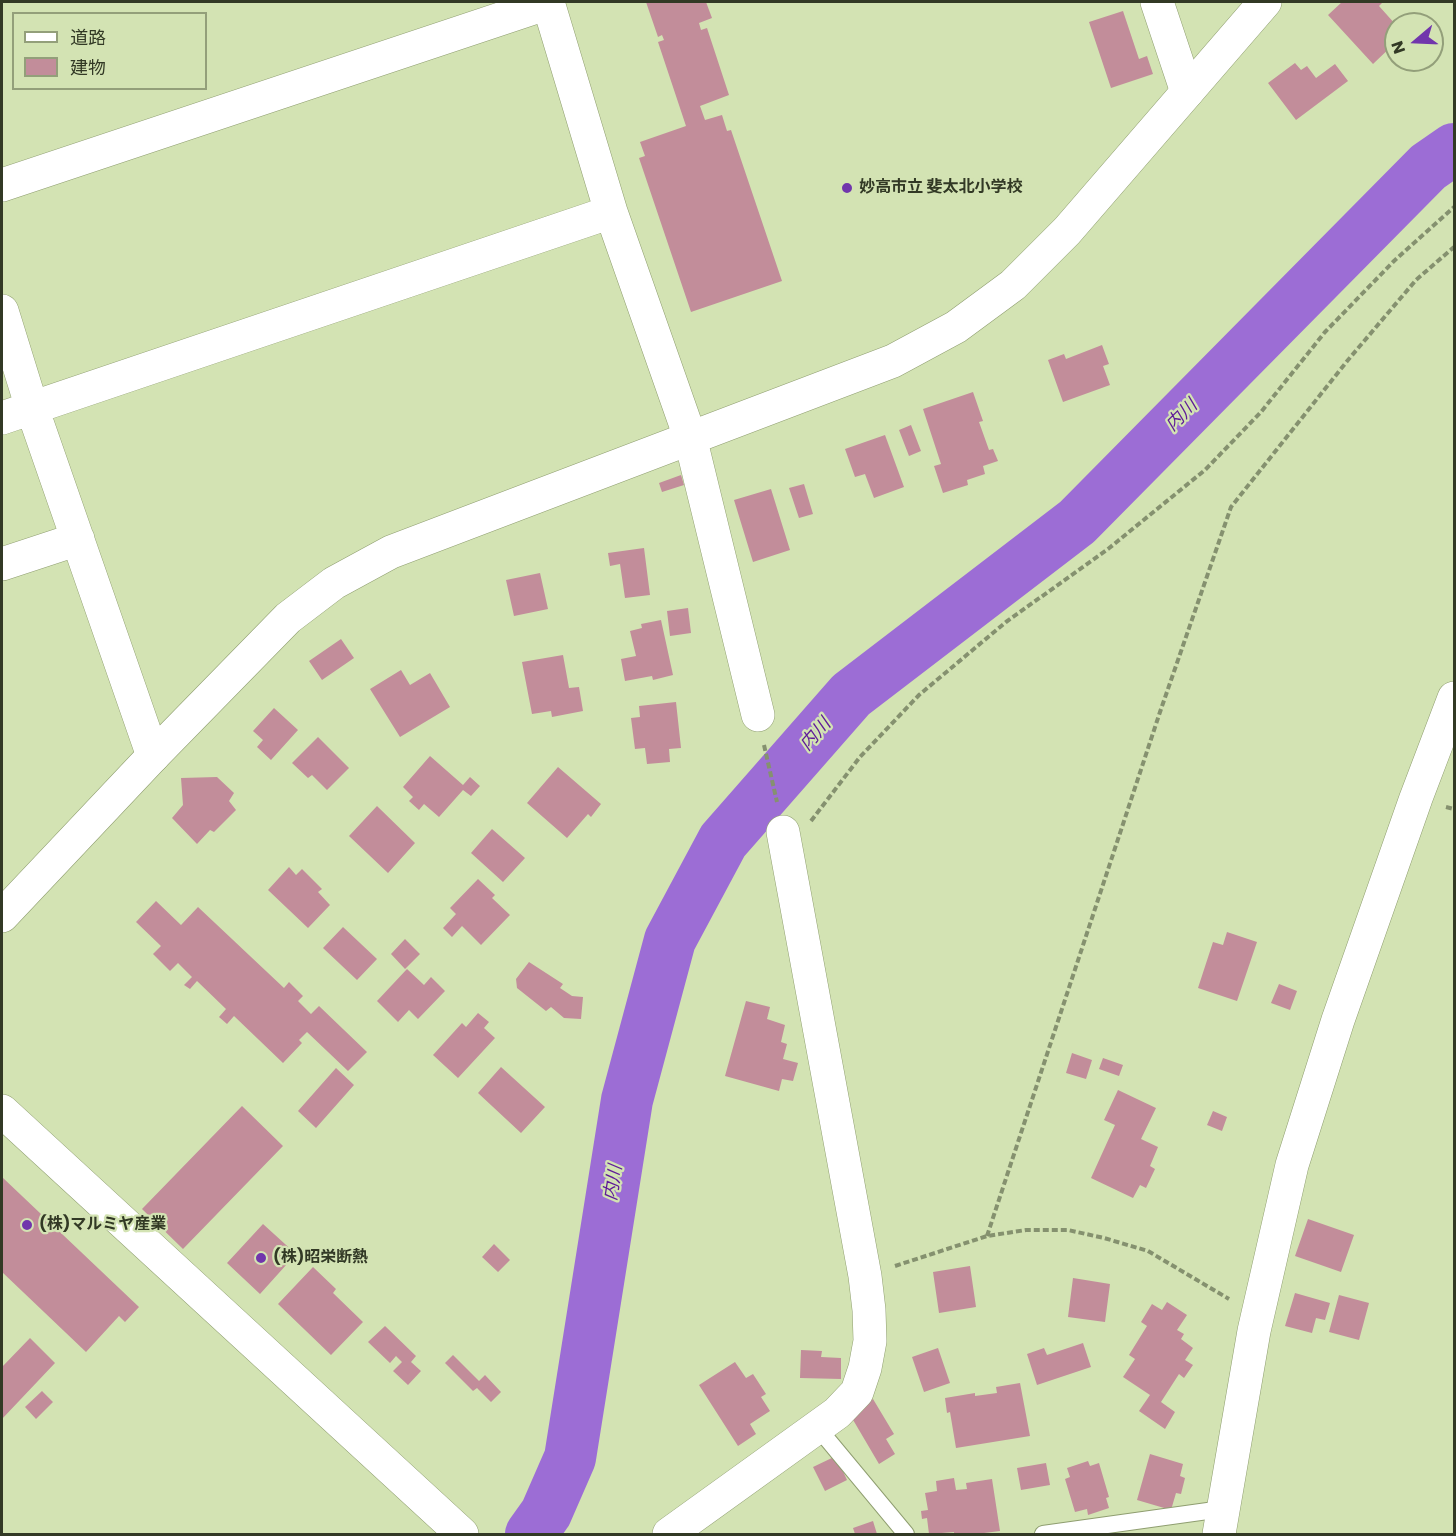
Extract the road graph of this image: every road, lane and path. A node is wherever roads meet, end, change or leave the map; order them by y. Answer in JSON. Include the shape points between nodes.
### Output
{"nodes":[{"id":1,"x":548,"y":2,"type":"edge"},
{"id":2,"x":1157,"y":2,"type":"edge"},
{"id":3,"x":1265,"y":2,"type":"edge"},
{"id":4,"x":1187,"y":92,"type":"junction"},
{"id":5,"x":2,"y":185,"type":"edge"},
{"id":6,"x":1455,"y":207,"type":"edge"},
{"id":7,"x":611,"y":212,"type":"junction"},
{"id":8,"x":1455,"y":247,"type":"edge"},
{"id":9,"x":2,"y":311,"type":"edge"},
{"id":10,"x":32,"y":408,"type":"junction"},
{"id":11,"x":2,"y":418,"type":"edge"},
{"id":12,"x":690,"y":436,"type":"junction"},
{"id":13,"x":78,"y":539,"type":"junction"},
{"id":14,"x":2,"y":564,"type":"edge"},
{"id":15,"x":1455,"y":698,"type":"edge"},
{"id":16,"x":758,"y":715,"type":"joint"},
{"id":17,"x":153,"y":756,"type":"junction"},
{"id":18,"x":785,"y":842,"type":"junction"},
{"id":19,"x":2,"y":916,"type":"edge"},
{"id":20,"x":2,"y":1111,"type":"edge"},
{"id":21,"x":987,"y":1236,"type":"junction"},
{"id":22,"x":865,"y":1276,"type":"junction"},
{"id":23,"x":1257,"y":1317,"type":"junction"},
{"id":24,"x":818,"y":1428,"type":"junction"},
{"id":25,"x":1221,"y":1522,"type":"edge"},
{"id":26,"x":462,"y":1534,"type":"edge"},
{"id":27,"x":669,"y":1534,"type":"edge"},
{"id":28,"x":906,"y":1534,"type":"edge"},
{"id":29,"x":1043,"y":1534,"type":"edge"}],
"edges":[{"from":1,"to":5,"type":"street"},
{"from":1,"to":7,"type":"street"},
{"from":2,"to":4,"type":"street"},
{"from":3,"to":4,"type":"street"},
{"from":4,"to":12,"type":"street","via":[[1067,231],[1013,285],[956,327],[893,361]]},
{"from":6,"to":18,"type":"path","via":[[1394,261],[1325,332],[1261,412],[1205,470],[1108,549],[1006,622],[919,695]]},
{"from":7,"to":10,"type":"street"},
{"from":7,"to":12,"type":"street"},
{"from":8,"to":21,"type":"path","via":[[1416,280],[1231,507]]},
{"from":9,"to":10,"type":"street"},
{"from":10,"to":11,"type":"street"},
{"from":10,"to":13,"type":"street"},
{"from":12,"to":16,"type":"street"},
{"from":12,"to":17,"type":"street","via":[[391,552],[334,583],[288,618]]},
{"from":13,"to":14,"type":"street"},
{"from":13,"to":17,"type":"street"},
{"from":15,"to":23,"type":"street","via":[[1338,1020],[1292,1165]]},
{"from":16,"to":18,"type":"path"},
{"from":17,"to":19,"type":"street"},
{"from":18,"to":22,"type":"street"},
{"from":20,"to":26,"type":"street"},
{"from":21,"to":22,"type":"path"},
{"from":21,"to":23,"type":"path","via":[[1026,1230],[1068,1230],[1115,1241],[1148,1251]]},
{"from":22,"to":24,"type":"street","via":[[870,1341],[865,1368],[857,1392]]},
{"from":23,"to":25,"type":"street"},
{"from":24,"to":27,"type":"street"},
{"from":24,"to":28,"type":"lane"},
{"from":25,"to":29,"type":"lane"}]}
